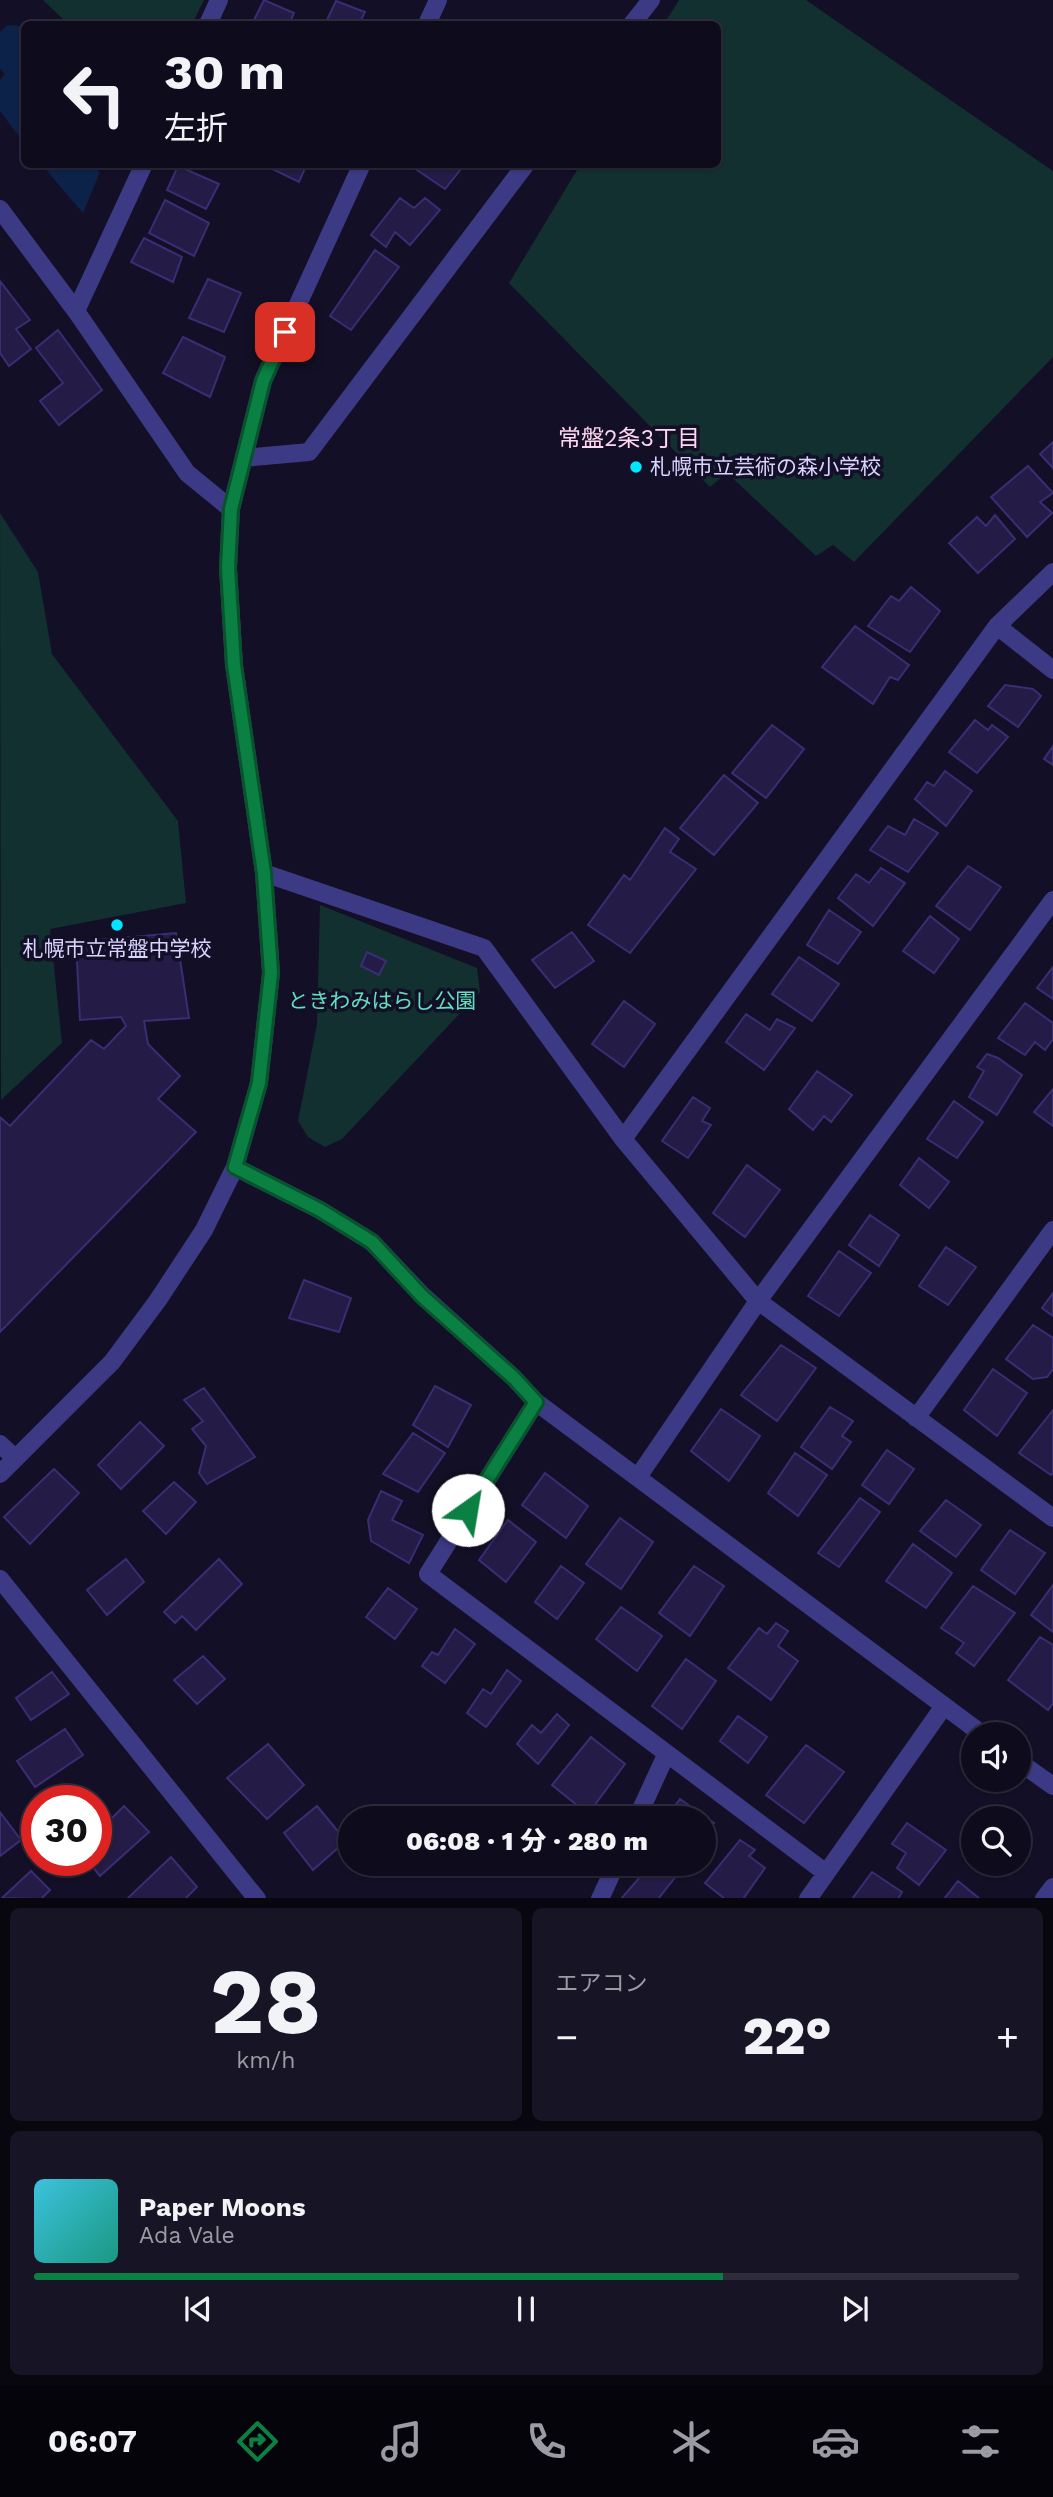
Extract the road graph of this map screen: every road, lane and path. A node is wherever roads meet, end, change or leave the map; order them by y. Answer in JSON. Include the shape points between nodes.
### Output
{"nodes":[{"id":1,"x":219,"y":0,"type":"edge"},
{"id":2,"x":438,"y":0,"type":"edge"},
{"id":3,"x":651,"y":0,"type":"edge"},
{"id":4,"x":209,"y":21,"type":"edge"},
{"id":5,"x":428,"y":21,"type":"edge"},
{"id":6,"x":634,"y":21,"type":"edge"},
{"id":7,"x":142,"y":168,"type":"edge"},
{"id":8,"x":360,"y":168,"type":"edge"},
{"id":9,"x":523,"y":168,"type":"edge"},
{"id":10,"x":0,"y":209,"type":"edge"},
{"id":11,"x":76,"y":311,"type":"junction"},
{"id":12,"x":244,"y":458,"type":"junction"},
{"id":13,"x":231,"y":509,"type":"junction"},
{"id":14,"x":1053,"y":572,"type":"edge"},
{"id":15,"x":997,"y":626,"type":"junction"},
{"id":16,"x":1053,"y":670,"type":"edge"},
{"id":17,"x":264,"y":873,"type":"junction"},
{"id":18,"x":1053,"y":900,"type":"edge"},
{"id":19,"x":623,"y":1139,"type":"junction"},
{"id":20,"x":235,"y":1167,"type":"junction"},
{"id":21,"x":1053,"y":1230,"type":"edge"},
{"id":22,"x":758,"y":1301,"type":"junction"},
{"id":23,"x":536,"y":1402,"type":"junction"},
{"id":24,"x":916,"y":1418,"type":"junction"},
{"id":25,"x":0,"y":1444,"type":"edge"},
{"id":26,"x":15,"y":1458,"type":"junction"},
{"id":27,"x":0,"y":1474,"type":"edge"},
{"id":28,"x":638,"y":1477,"type":"junction"},
{"id":29,"x":1053,"y":1518,"type":"edge"},
{"id":30,"x":0,"y":1579,"type":"edge"},
{"id":31,"x":944,"y":1706,"type":"junction"},
{"id":32,"x":966,"y":1722,"type":"edge"},
{"id":33,"x":666,"y":1755,"type":"junction"},
{"id":34,"x":1031,"y":1770,"type":"edge"},
{"id":35,"x":1053,"y":1786,"type":"edge"},
{"id":36,"x":643,"y":1806,"type":"edge"},
{"id":37,"x":826,"y":1873,"type":"junction"},
{"id":38,"x":611,"y":1876,"type":"edge"},
{"id":39,"x":256,"y":1898,"type":"edge"},
{"id":40,"x":600,"y":1898,"type":"edge"},
{"id":41,"x":809,"y":1898,"type":"edge"}],
"edges":[{"from":1,"to":4,"type":"street"},
{"from":2,"to":5,"type":"street"},
{"from":3,"to":6,"type":"street"},
{"from":7,"to":11,"type":"street"},
{"from":8,"to":12,"type":"street","via":[[263,381]]},
{"from":9,"to":12,"type":"street","via":[[309,452]]},
{"from":10,"to":11,"type":"street"},
{"from":11,"to":13,"type":"street","via":[[187,473]]},
{"from":12,"to":13,"type":"street"},
{"from":13,"to":17,"type":"street","via":[[228,568],[234,665]]},
{"from":14,"to":15,"type":"street"},
{"from":15,"to":16,"type":"street"},
{"from":15,"to":19,"type":"street"},
{"from":17,"to":19,"type":"street","via":[[484,948]]},
{"from":17,"to":20,"type":"street","via":[[271,973],[259,1083]]},
{"from":18,"to":22,"type":"street"},
{"from":19,"to":22,"type":"street"},
{"from":20,"to":23,"type":"street","via":[[372,1242],[422,1296]]},
{"from":20,"to":26,"type":"street","via":[[204,1230],[112,1362]]},
{"from":21,"to":24,"type":"street"},
{"from":22,"to":24,"type":"street"},
{"from":22,"to":28,"type":"street"},
{"from":23,"to":28,"type":"street"},
{"from":23,"to":33,"type":"street","via":[[428,1574]]},
{"from":24,"to":29,"type":"street"},
{"from":25,"to":26,"type":"street"},
{"from":26,"to":27,"type":"street"},
{"from":28,"to":31,"type":"street"},
{"from":30,"to":39,"type":"street"},
{"from":31,"to":32,"type":"street"},
{"from":31,"to":37,"type":"street"},
{"from":33,"to":36,"type":"street"},
{"from":33,"to":37,"type":"street"},
{"from":34,"to":35,"type":"street"},
{"from":37,"to":41,"type":"street"},
{"from":38,"to":40,"type":"street"}]}
